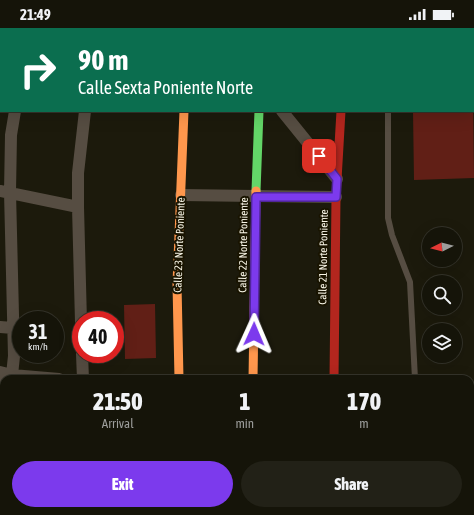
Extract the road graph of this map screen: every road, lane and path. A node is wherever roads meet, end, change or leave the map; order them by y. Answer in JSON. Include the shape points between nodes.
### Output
{"nodes":[{"id":1,"x":15,"y":112,"type":"edge"},
{"id":2,"x":85,"y":112,"type":"edge"},
{"id":3,"x":184,"y":112,"type":"edge"},
{"id":4,"x":259,"y":112,"type":"edge"},
{"id":5,"x":283,"y":112,"type":"edge"},
{"id":6,"x":341,"y":112,"type":"edge"},
{"id":7,"x":388,"y":112,"type":"edge"},
{"id":8,"x":337,"y":179,"type":"junction"},
{"id":9,"x":5,"y":192,"type":"edge"},
{"id":10,"x":181,"y":195,"type":"junction"},
{"id":11,"x":256,"y":197,"type":"junction"},
{"id":12,"x":336,"y":197,"type":"junction"},
{"id":13,"x":78,"y":207,"type":"junction"},
{"id":14,"x":12,"y":311,"type":"edge"},
{"id":15,"x":81,"y":311,"type":"edge"},
{"id":16,"x":0,"y":327,"type":"edge"},
{"id":17,"x":12,"y":328,"type":"edge"},
{"id":18,"x":12,"y":361,"type":"edge"},
{"id":19,"x":82,"y":363,"type":"edge"},
{"id":20,"x":6,"y":375,"type":"edge"},
{"id":21,"x":83,"y":375,"type":"edge"},
{"id":22,"x":179,"y":375,"type":"edge"},
{"id":23,"x":253,"y":375,"type":"edge"},
{"id":24,"x":334,"y":375,"type":"edge"},
{"id":25,"x":415,"y":375,"type":"edge"}],
"edges":[{"from":1,"to":9,"type":"street"},
{"from":2,"to":13,"type":"street","via":[[78,173]]},
{"from":3,"to":10,"type":"street","name":"Calle 23 Norte Poniente"},
{"from":4,"to":11,"type":"street","name":"Calle 22 Norte Poniente"},
{"from":5,"to":8,"type":"street"},
{"from":6,"to":8,"type":"street","name":"Calle 21 Norte Poniente"},
{"from":7,"to":25,"type":"lane","via":[[388,218],[410,282]]},
{"from":8,"to":12,"type":"street","name":"Calle 21 Norte Poniente"},
{"from":9,"to":13,"type":"street"},
{"from":9,"to":14,"type":"street"},
{"from":10,"to":11,"type":"street"},
{"from":10,"to":22,"type":"street","name":"Calle 23 Norte Poniente","via":[[177,284]]},
{"from":11,"to":12,"type":"street"},
{"from":11,"to":23,"type":"street","name":"Calle 22 Norte Poniente"},
{"from":12,"to":24,"type":"street","name":"Calle 21 Norte Poniente"},
{"from":13,"to":15,"type":"street"},
{"from":16,"to":17,"type":"street"},
{"from":18,"to":20,"type":"street"},
{"from":19,"to":21,"type":"street"}]}
